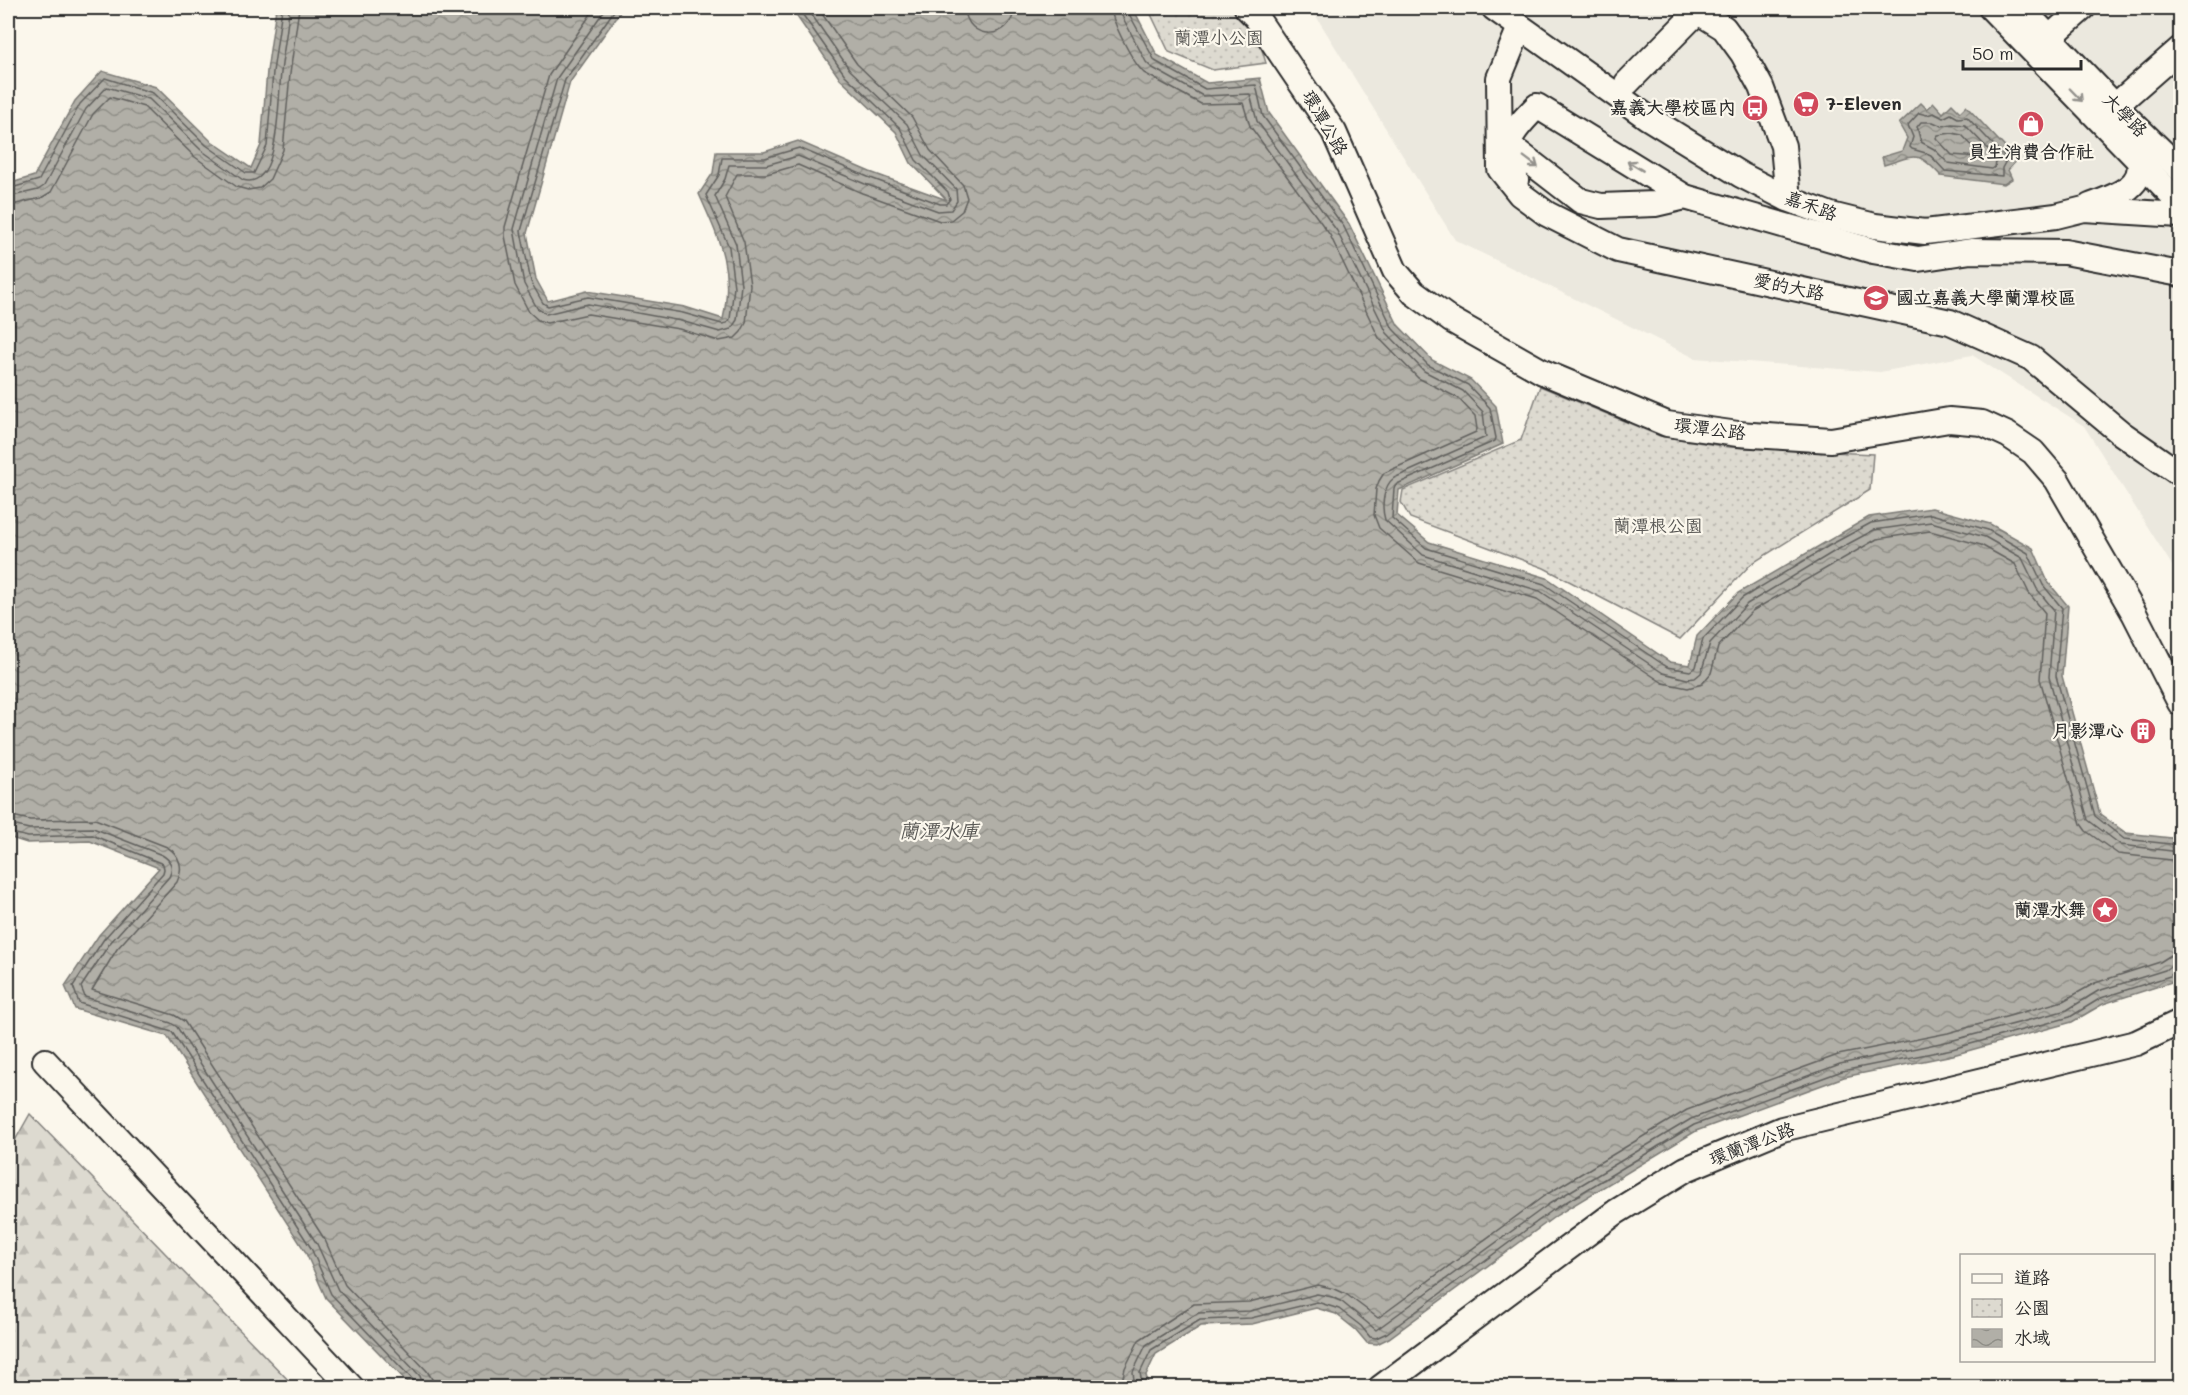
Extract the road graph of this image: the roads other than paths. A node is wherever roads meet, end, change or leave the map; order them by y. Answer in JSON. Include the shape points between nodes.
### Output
{"nodes":[{"id":1,"x":1247,"y":8,"type":"edge"},
{"id":2,"x":1494,"y":8,"type":"edge"},
{"id":3,"x":1697,"y":8,"type":"edge"},
{"id":4,"x":1991,"y":8,"type":"edge"},
{"id":5,"x":2021,"y":8,"type":"edge"},
{"id":6,"x":2083,"y":8,"type":"edge"},
{"id":7,"x":2050,"y":37,"type":"junction"},
{"id":8,"x":1516,"y":38,"type":"junction"},
{"id":9,"x":2181,"y":49,"type":"edge"},
{"id":10,"x":1627,"y":83,"type":"dead end"},
{"id":11,"x":2115,"y":106,"type":"junction"},
{"id":12,"x":2139,"y":160,"type":"junction"},
{"id":13,"x":1500,"y":169,"type":"junction"},
{"id":14,"x":2181,"y":169,"type":"edge"},
{"id":15,"x":1520,"y":194,"type":"junction"},
{"id":16,"x":1685,"y":197,"type":"junction"},
{"id":17,"x":1788,"y":199,"type":"junction"},
{"id":18,"x":2181,"y":203,"type":"edge"},
{"id":19,"x":2084,"y":209,"type":"junction"},
{"id":20,"x":2181,"y":215,"type":"edge"},
{"id":21,"x":2181,"y":274,"type":"edge"},
{"id":22,"x":2181,"y":474,"type":"edge"},
{"id":23,"x":2181,"y":703,"type":"edge"},
{"id":24,"x":2181,"y":1022,"type":"edge"},
{"id":25,"x":45,"y":1061,"type":"dead end"},
{"id":26,"x":352,"y":1388,"type":"edge"},
{"id":27,"x":1380,"y":1388,"type":"edge"}],
"edges":[{"from":1,"to":23,"type":"street","name":"環潭公路","via":[[1334,132],[1395,271],[1414,293],[1451,320],[1543,372],[1667,424],[1738,434],[1831,440],[1949,420],[1982,423],[2008,435],[2033,452],[2057,480]]},
{"from":2,"to":8,"type":"street","name":"嘉禾路"},
{"from":3,"to":10,"type":"street"},
{"from":3,"to":17,"type":"street","via":[[1724,28],[1761,87],[1783,146]]},
{"from":4,"to":12,"type":"street","one_way":true},
{"from":5,"to":7,"type":"street","name":"大學路"},
{"from":6,"to":7,"type":"street"},
{"from":7,"to":11,"type":"street","name":"大學路"},
{"from":8,"to":13,"type":"street","via":[[1499,78]]},
{"from":8,"to":17,"type":"street","name":"嘉禾路","via":[[1741,175]]},
{"from":9,"to":11,"type":"street"},
{"from":11,"to":14,"type":"street","name":"大學路"},
{"from":12,"to":18,"type":"street"},
{"from":12,"to":19,"type":"street","via":[[2140,176],[2132,185]]},
{"from":13,"to":15,"type":"street","name":"愛的大路"},
{"from":16,"to":13,"type":"street","one_way":true,"via":[[1537,106],[1514,131]]},
{"from":15,"to":16,"type":"street","one_way":true,"via":[[1512,168],[1519,153],[1581,201],[1601,206],[1655,204]]},
{"from":15,"to":22,"type":"street","name":"愛的大路","via":[[1547,214],[1618,250],[1950,322],[2031,358],[2121,433]]},
{"from":16,"to":21,"type":"street","via":[[1874,251],[1918,259],[1971,251],[2065,252]]},
{"from":17,"to":19,"type":"street","name":"嘉禾路","via":[[1875,226],[1925,231],[2056,216]]},
{"from":19,"to":20,"type":"street","name":"嘉禾路"},
{"from":24,"to":27,"type":"street","name":"環蘭潭公路","via":[[2136,1043],[1782,1130],[1686,1169],[1616,1212]]},
{"from":25,"to":26,"type":"street"}]}
